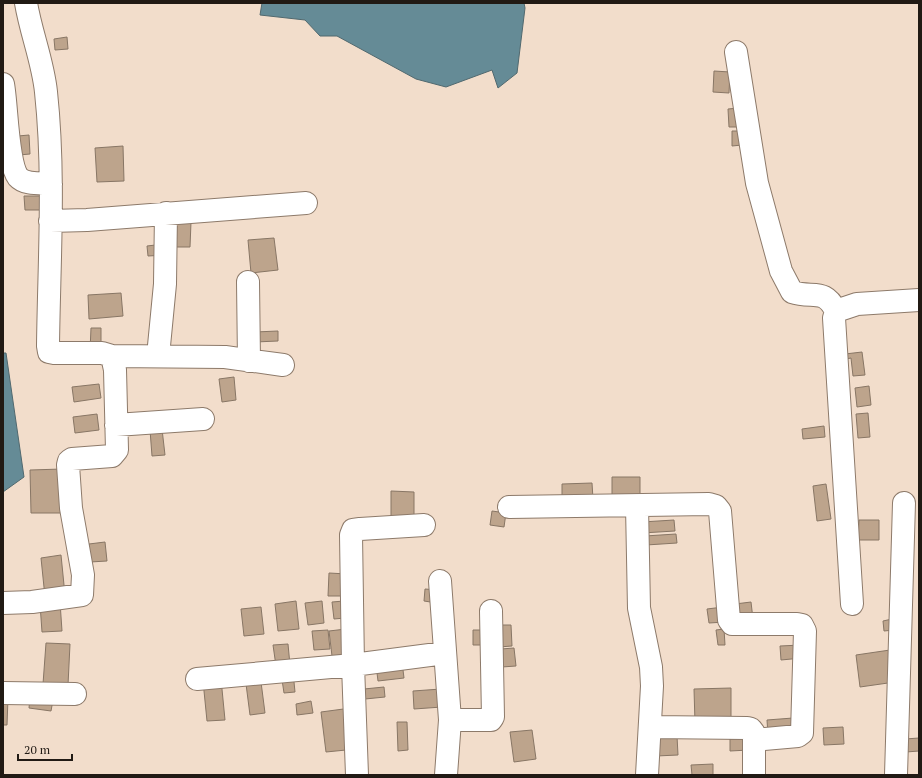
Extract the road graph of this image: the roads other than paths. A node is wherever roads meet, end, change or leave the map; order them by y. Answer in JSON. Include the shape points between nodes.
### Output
{"nodes":[{"id":1,"x":26,"y":3,"type":"edge"},
{"id":2,"x":736,"y":52,"type":"dead end"},
{"id":3,"x":3,"y":84,"type":"edge"},
{"id":4,"x":51,"y":184,"type":"junction"},
{"id":5,"x":306,"y":203,"type":"dead end"},
{"id":6,"x":166,"y":213,"type":"junction"},
{"id":7,"x":50,"y":221,"type":"junction"},
{"id":8,"x":248,"y":282,"type":"dead end"},
{"id":9,"x":919,"y":300,"type":"edge"},
{"id":10,"x":836,"y":311,"type":"junction"},
{"id":11,"x":112,"y":356,"type":"junction"},
{"id":12,"x":158,"y":356,"type":"junction"},
{"id":13,"x":249,"y":361,"type":"junction"},
{"id":14,"x":283,"y":365,"type":"dead end"},
{"id":15,"x":203,"y":419,"type":"dead end"},
{"id":16,"x":116,"y":425,"type":"junction"},
{"id":17,"x":904,"y":503,"type":"dead end"},
{"id":18,"x":637,"y":506,"type":"junction"},
{"id":19,"x":509,"y":507,"type":"dead end"},
{"id":20,"x":424,"y":525,"type":"dead end"},
{"id":21,"x":440,"y":581,"type":"dead end"},
{"id":22,"x":3,"y":603,"type":"edge"},
{"id":23,"x":852,"y":604,"type":"dead end"},
{"id":24,"x":491,"y":610,"type":"dead end"},
{"id":25,"x":445,"y":653,"type":"junction"},
{"id":26,"x":353,"y":665,"type":"junction"},
{"id":27,"x":197,"y":679,"type":"dead end"},
{"id":28,"x":3,"y":693,"type":"edge"},
{"id":29,"x":75,"y":694,"type":"dead end"},
{"id":30,"x":450,"y":720,"type":"junction"},
{"id":31,"x":651,"y":727,"type":"junction"},
{"id":32,"x":754,"y":740,"type":"junction"},
{"id":33,"x":357,"y":775,"type":"edge"},
{"id":34,"x":446,"y":775,"type":"edge"},
{"id":35,"x":647,"y":775,"type":"edge"},
{"id":36,"x":754,"y":775,"type":"edge"},
{"id":37,"x":896,"y":775,"type":"edge"}],
"edges":[{"from":1,"to":4,"type":"street","via":[[44,77]]},
{"from":2,"to":10,"type":"street","via":[[757,183],[781,271],[792,292],[801,295],[821,295],[827,298]]},
{"from":3,"to":4,"type":"street","via":[[13,164],[19,177],[27,182]]},
{"from":4,"to":7,"type":"street"},
{"from":5,"to":6,"type":"street"},
{"from":6,"to":7,"type":"street"},
{"from":6,"to":12,"type":"street","via":[[165,284]]},
{"from":7,"to":11,"type":"street","via":[[50,352],[102,353]]},
{"from":8,"to":13,"type":"street"},
{"from":9,"to":10,"type":"street","via":[[857,304]]},
{"from":10,"to":23,"type":"street","via":[[834,328]]},
{"from":11,"to":12,"type":"street"},
{"from":11,"to":16,"type":"street","via":[[115,370]]},
{"from":12,"to":13,"type":"street","via":[[225,357]]},
{"from":13,"to":14,"type":"street"},
{"from":15,"to":16,"type":"street"},
{"from":16,"to":22,"type":"street","via":[[115,454],[72,459],[68,464],[71,508],[83,575],[82,595]]},
{"from":17,"to":37,"type":"street"},
{"from":18,"to":19,"type":"street"},
{"from":18,"to":31,"type":"street","via":[[638,608],[651,667]]},
{"from":18,"to":32,"type":"street","via":[[716,506],[720,511],[729,620],[732,624],[797,624],[802,626],[805,632],[802,733],[798,736]]},
{"from":20,"to":26,"type":"street","via":[[353,530],[350,536]]},
{"from":21,"to":25,"type":"street"},
{"from":24,"to":30,"type":"street","via":[[493,717],[491,720]]},
{"from":25,"to":26,"type":"street"},
{"from":25,"to":30,"type":"street"},
{"from":26,"to":27,"type":"street"},
{"from":26,"to":33,"type":"street"},
{"from":28,"to":29,"type":"street"},
{"from":30,"to":34,"type":"street"},
{"from":31,"to":32,"type":"street","via":[[747,728],[754,733]]},
{"from":31,"to":35,"type":"street"},
{"from":32,"to":36,"type":"street"}]}
